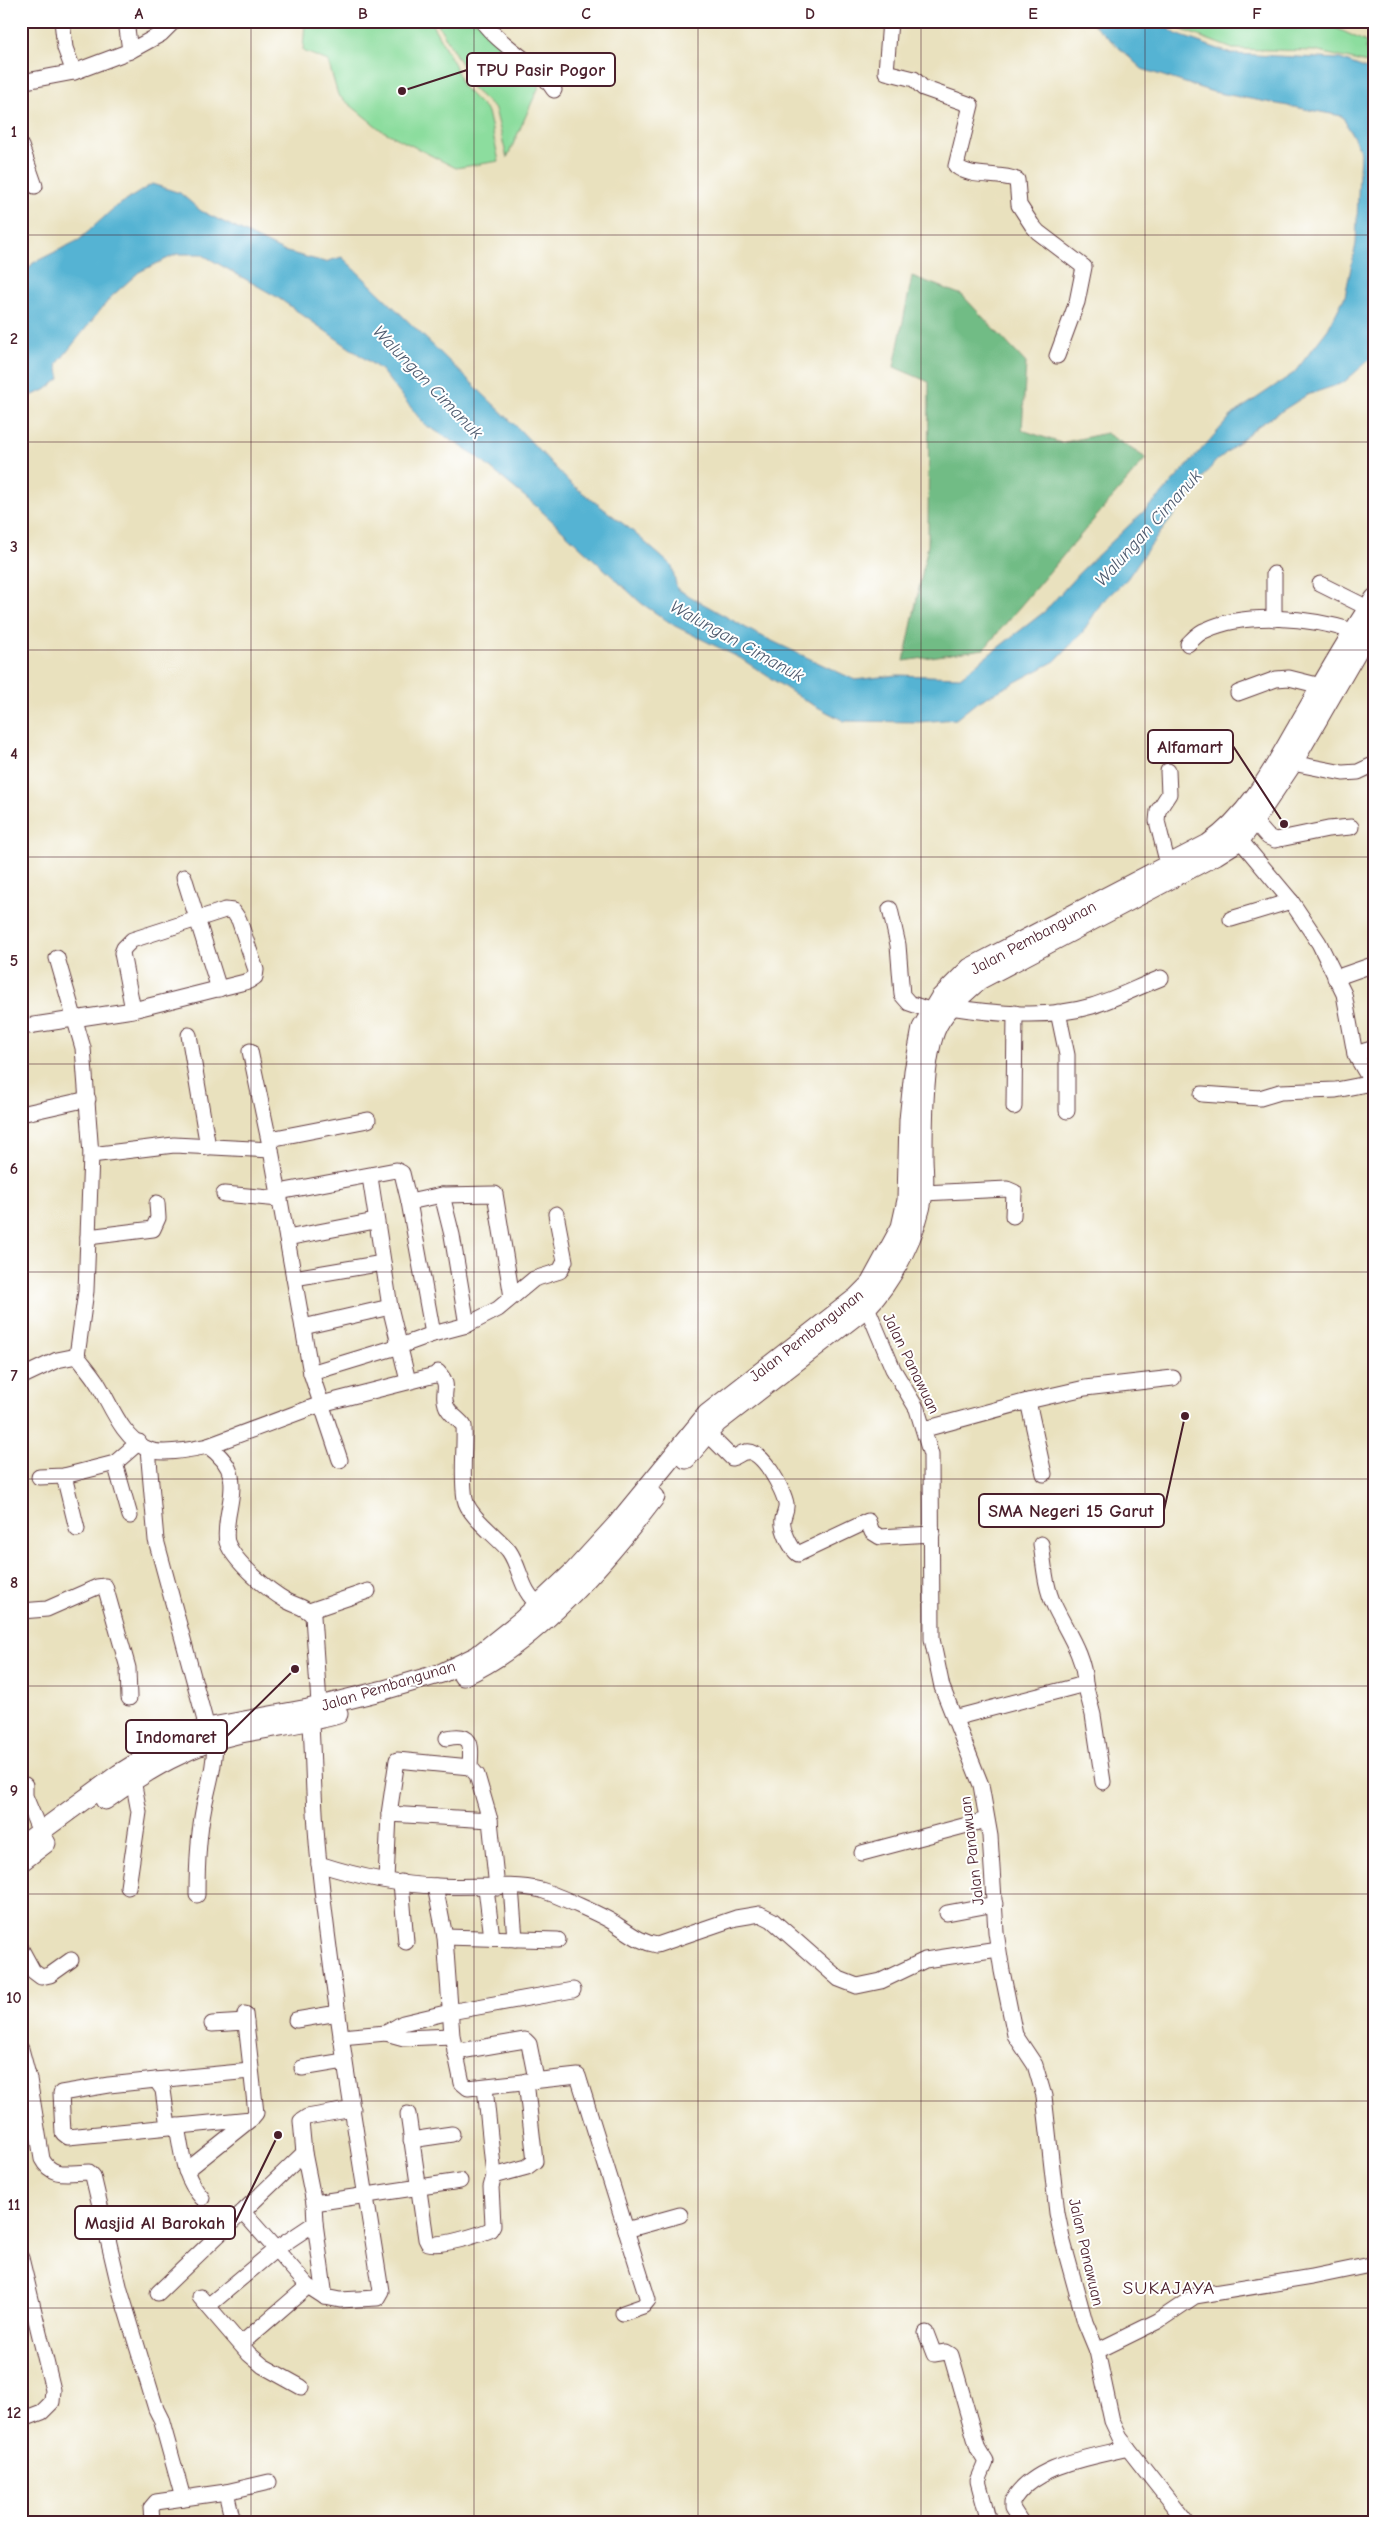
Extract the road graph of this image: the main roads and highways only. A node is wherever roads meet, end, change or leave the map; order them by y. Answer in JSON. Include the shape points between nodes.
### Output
{"nodes":[{"id":1,"x":1371,"y":612,"type":"edge"},
{"id":2,"x":1286,"y":762,"type":"junction"},
{"id":3,"x":1145,"y":885,"type":"junction"},
{"id":4,"x":862,"y":1302,"type":"junction"},
{"id":5,"x":634,"y":1514,"type":"junction"},
{"id":6,"x":524,"y":1628,"type":"junction"},
{"id":7,"x":211,"y":1734,"type":"junction"},
{"id":8,"x":21,"y":1846,"type":"edge"},
{"id":9,"x":21,"y":1862,"type":"edge"}],
"edges":[{"from":1,"to":2,"type":"main road","name":"Jalan Pembangunan"},
{"from":1,"to":2,"type":"main road","name":"Jalan Pembangunan","via":[[1353,631],[1321,686]]},
{"from":2,"to":3,"type":"main road","name":"Jalan Pembangunan","via":[[1226,832],[1168,865]]},
{"from":2,"to":3,"type":"main road","name":"Jalan Pembangunan","via":[[1240,840]]},
{"from":3,"to":4,"type":"main road","name":"Jalan Pembangunan","via":[[979,980],[950,1007],[934,1033],[927,1073],[923,1193],[914,1232],[881,1292]]},
{"from":3,"to":4,"type":"main road","name":"Jalan Pembangunan","via":[[970,968],[940,998],[919,1038],[909,1120],[907,1200],[901,1227]]},
{"from":4,"to":5,"type":"main road","name":"Jalan Pembangunan","via":[[717,1423]]},
{"from":4,"to":5,"type":"main road","name":"Jalan Pembangunan","via":[[707,1414]]},
{"from":5,"to":6,"type":"main road","name":"Jalan Pembangunan","via":[[539,1604]]},
{"from":5,"to":6,"type":"main road","name":"Jalan Pembangunan","via":[[583,1581]]},
{"from":6,"to":7,"type":"main road","name":"Jalan Pembangunan","via":[[506,1653],[444,1684]]},
{"from":7,"to":8,"type":"main road","name":"Jalan Pembangunan","via":[[174,1740],[120,1774]]},
{"from":7,"to":9,"type":"main road","name":"Jalan Pembangunan","via":[[133,1780]]}]}
